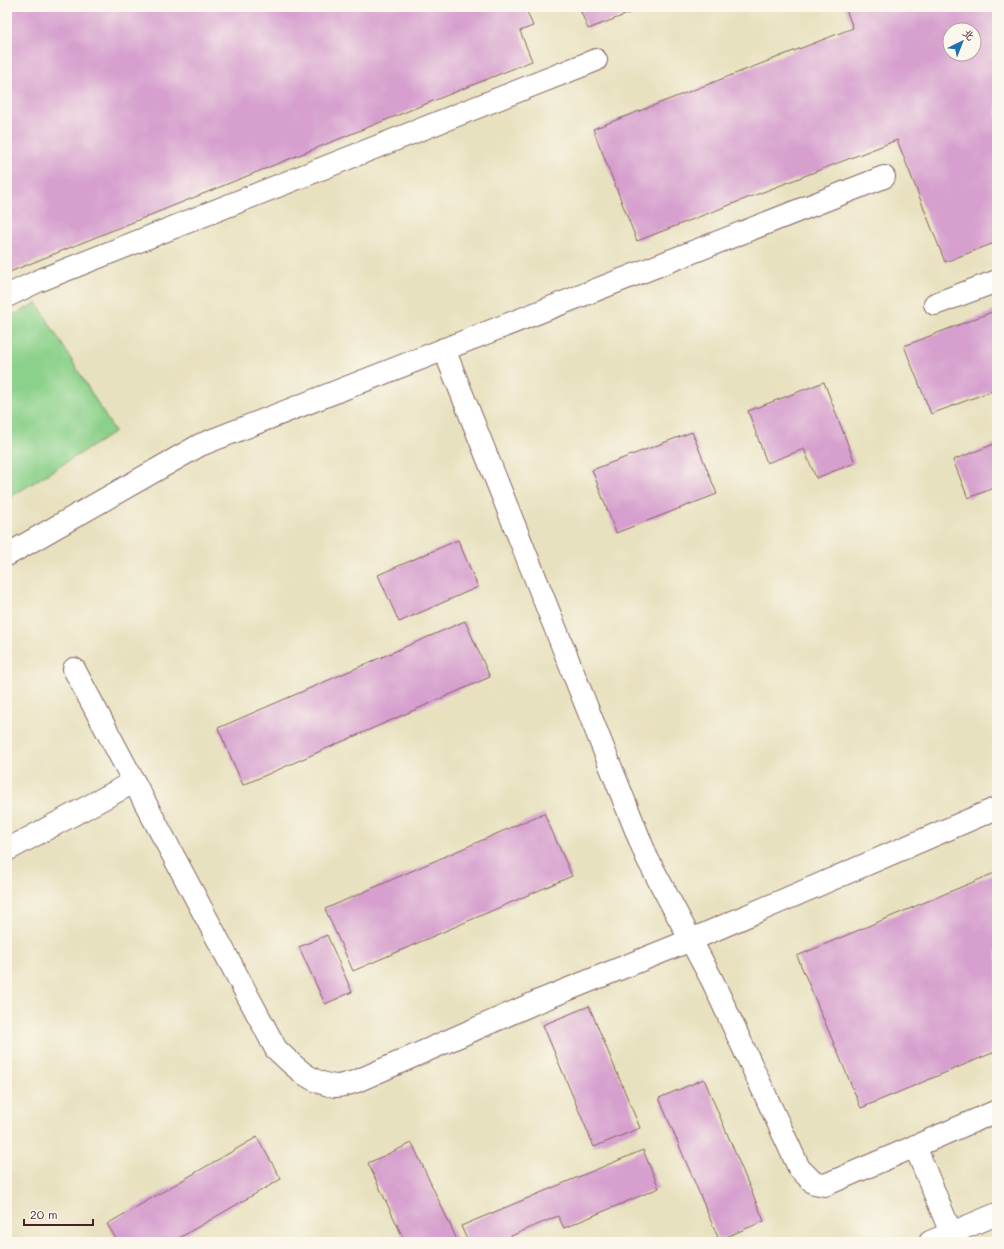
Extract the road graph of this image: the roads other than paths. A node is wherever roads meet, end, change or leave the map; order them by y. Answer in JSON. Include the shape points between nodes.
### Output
{"nodes":[{"id":1,"x":596,"y":60,"type":"dead end"},
{"id":2,"x":884,"y":177,"type":"dead end"},
{"id":3,"x":997,"y":280,"type":"edge"},
{"id":4,"x":7,"y":296,"type":"edge"},
{"id":5,"x":935,"y":304,"type":"dead end"},
{"id":6,"x":444,"y":349,"type":"junction"},
{"id":7,"x":7,"y":554,"type":"edge"},
{"id":8,"x":74,"y":669,"type":"dead end"},
{"id":9,"x":134,"y":782,"type":"junction"},
{"id":10,"x":997,"y":808,"type":"edge"},
{"id":11,"x":7,"y":850,"type":"edge"},
{"id":12,"x":691,"y":940,"type":"junction"},
{"id":13,"x":997,"y":1111,"type":"edge"},
{"id":14,"x":915,"y":1146,"type":"junction"},
{"id":15,"x":997,"y":1214,"type":"edge"},
{"id":16,"x":951,"y":1233,"type":"junction"},
{"id":17,"x":930,"y":1242,"type":"edge"}],
"edges":[{"from":1,"to":4,"type":"street","via":[[38,281]]},
{"from":2,"to":6,"type":"street"},
{"from":3,"to":5,"type":"street"},
{"from":6,"to":7,"type":"street","via":[[200,445]]},
{"from":6,"to":12,"type":"street","via":[[647,858]]},
{"from":8,"to":9,"type":"street"},
{"from":9,"to":11,"type":"street"},
{"from":9,"to":12,"type":"street","via":[[276,1049],[299,1071],[316,1081],[337,1086],[357,1081],[539,1001]]},
{"from":10,"to":12,"type":"street"},
{"from":12,"to":14,"type":"street","via":[[799,1168],[814,1183],[825,1185]]},
{"from":13,"to":14,"type":"street"},
{"from":14,"to":16,"type":"street"},
{"from":15,"to":16,"type":"street"},
{"from":16,"to":17,"type":"street"}]}
